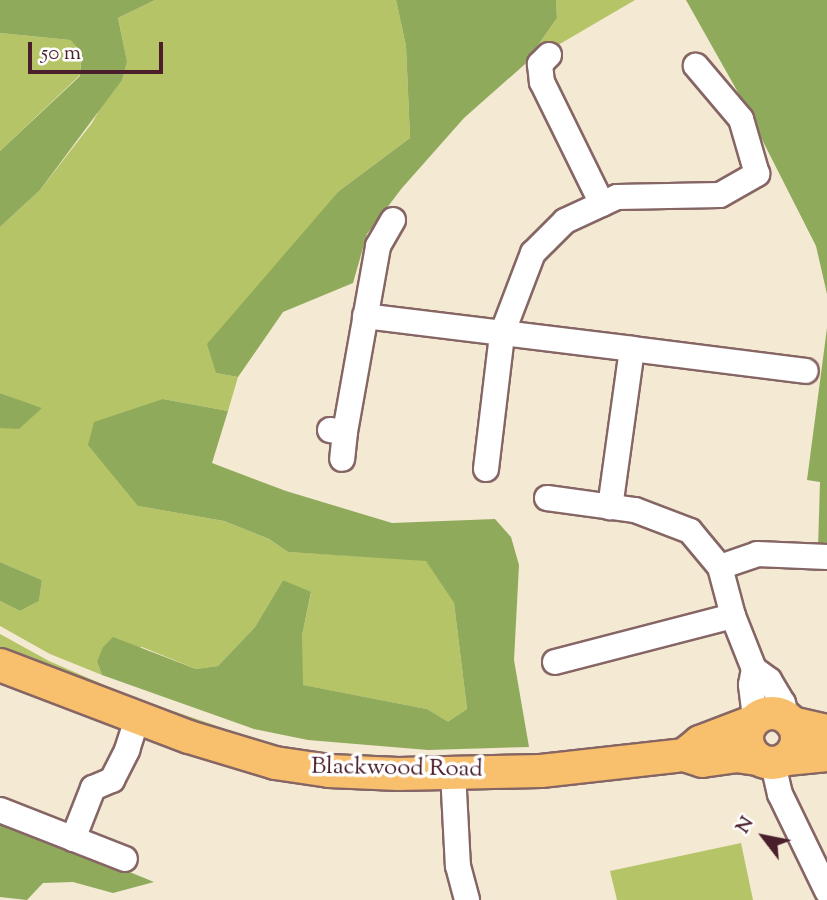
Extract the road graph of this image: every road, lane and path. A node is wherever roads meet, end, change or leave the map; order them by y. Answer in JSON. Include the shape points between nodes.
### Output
{"nodes":[{"id":1,"x":549,"y":55,"type":"dead end"},
{"id":2,"x":696,"y":66,"type":"dead end"},
{"id":3,"x":602,"y":204,"type":"junction"},
{"id":4,"x":393,"y":220,"type":"dead end"},
{"id":5,"x":365,"y":316,"type":"junction"},
{"id":6,"x":502,"y":334,"type":"junction"},
{"id":7,"x":632,"y":349,"type":"junction"},
{"id":8,"x":806,"y":371,"type":"dead end"},
{"id":9,"x":342,"y":459,"type":"dead end"},
{"id":10,"x":485,"y":469,"type":"dead end"},
{"id":11,"x":547,"y":498,"type":"dead end"},
{"id":12,"x":610,"y":507,"type":"junction"},
{"id":13,"x":827,"y":557,"type":"edge"},
{"id":14,"x":720,"y":567,"type":"junction"},
{"id":15,"x":733,"y":616,"type":"junction"},
{"id":16,"x":555,"y":662,"type":"dead end"},
{"id":17,"x":0,"y":665,"type":"edge"},
{"id":18,"x":754,"y":669,"type":"junction"},
{"id":19,"x":137,"y":719,"type":"junction"},
{"id":20,"x":789,"y":720,"type":"junction"},
{"id":21,"x":753,"y":721,"type":"junction"},
{"id":22,"x":827,"y":732,"type":"edge"},
{"id":23,"x":684,"y":755,"type":"junction"},
{"id":24,"x":827,"y":755,"type":"edge"},
{"id":25,"x":772,"y":760,"type":"junction"},
{"id":26,"x":453,"y":772,"type":"junction"},
{"id":27,"x":0,"y":810,"type":"edge"},
{"id":28,"x":799,"y":831,"type":"junction"},
{"id":29,"x":73,"y":839,"type":"junction"},
{"id":30,"x":827,"y":839,"type":"edge"},
{"id":31,"x":125,"y":859,"type":"dead end"},
{"id":32,"x":827,"y":891,"type":"edge"},
{"id":33,"x":467,"y":900,"type":"edge"}],
"edges":[{"from":1,"to":3,"type":"street","via":[[540,64],[542,82]]},
{"from":2,"to":3,"type":"street","via":[[741,119],[757,174],[720,195],[617,197]]},
{"from":3,"to":6,"type":"street","via":[[565,220],[533,253]]},
{"from":4,"to":5,"type":"street","via":[[378,246]]},
{"from":5,"to":6,"type":"street"},
{"from":5,"to":9,"type":"street","via":[[337,431]]},
{"from":6,"to":7,"type":"street"},
{"from":6,"to":10,"type":"street"},
{"from":7,"to":8,"type":"street"},
{"from":7,"to":12,"type":"street"},
{"from":11,"to":12,"type":"street"},
{"from":12,"to":14,"type":"street","via":[[635,510],[690,531]]},
{"from":13,"to":14,"type":"street","via":[[757,554]]},
{"from":14,"to":15,"type":"street"},
{"from":15,"to":16,"type":"street"},
{"from":15,"to":18,"type":"street"},
{"from":17,"to":19,"type":"main road","name":"Blackwood Road"},
{"from":18,"to":20,"type":"street","via":[[769,680]]},
{"from":18,"to":21,"type":"street"},
{"from":19,"to":26,"type":"main road","name":"Blackwood Road","via":[[275,763],[329,771]]},
{"from":19,"to":29,"type":"street","via":[[112,780],[93,788]]},
{"from":20,"to":21,"type":"main road","via":[[767,714]]},
{"from":20,"to":22,"type":"main road"},
{"from":20,"to":25,"type":"main road","via":[[797,742]]},
{"from":21,"to":23,"type":"main road","name":"Blackwood Road","via":[[701,742]]},
{"from":21,"to":25,"type":"main road","via":[[748,746]]},
{"from":23,"to":25,"type":"main road","name":"Blackwood Road","via":[[702,761],[736,756]]},
{"from":23,"to":26,"type":"main road","name":"Blackwood Road","via":[[541,771]]},
{"from":24,"to":25,"type":"main road","name":"Blackwood Road"},
{"from":25,"to":28,"type":"street","via":[[780,794]]},
{"from":26,"to":33,"type":"street","via":[[458,866]]},
{"from":27,"to":29,"type":"street"},
{"from":28,"to":30,"type":"street"},
{"from":28,"to":32,"type":"street"},
{"from":29,"to":31,"type":"street"}]}
